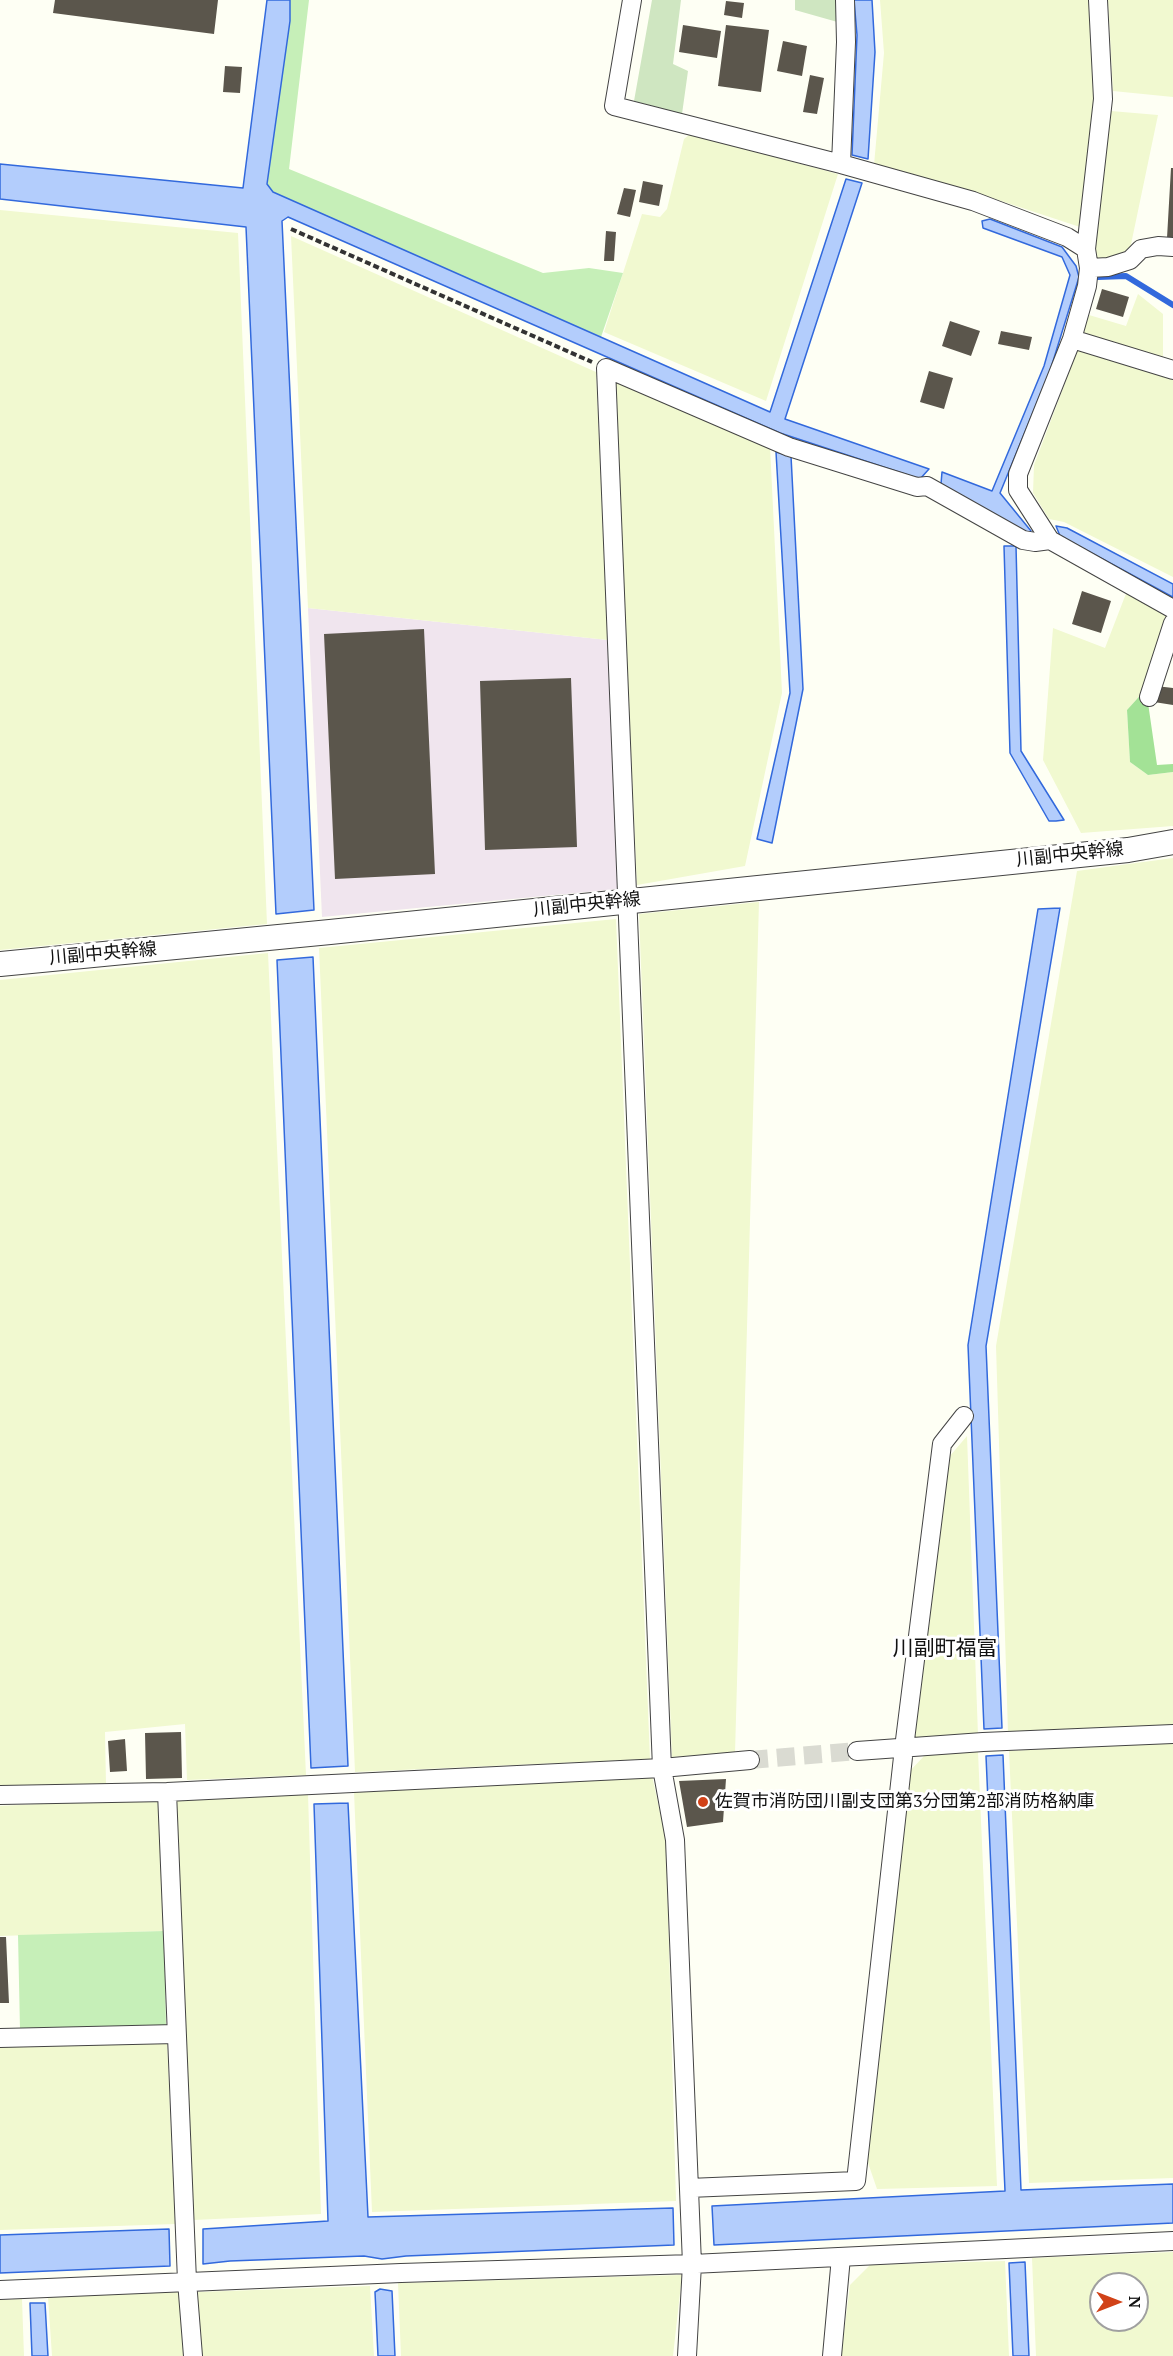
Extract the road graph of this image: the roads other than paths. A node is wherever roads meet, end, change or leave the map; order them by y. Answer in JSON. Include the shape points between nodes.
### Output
{"nodes":[{"id":1,"x":632,"y":0,"type":"edge"},
{"id":2,"x":845,"y":0,"type":"edge"},
{"id":3,"x":1098,"y":0,"type":"edge"},
{"id":4,"x":841,"y":164,"type":"junction"},
{"id":5,"x":1173,"y":247,"type":"edge"},
{"id":6,"x":1086,"y":249,"type":"junction"},
{"id":7,"x":1089,"y":268,"type":"junction"},
{"id":8,"x":1072,"y":339,"type":"junction"},
{"id":9,"x":1173,"y":370,"type":"edge"},
{"id":10,"x":1050,"y":540,"type":"junction"},
{"id":11,"x":1173,"y":609,"type":"edge"},
{"id":12,"x":1173,"y":623,"type":"edge"},
{"id":13,"x":1149,"y":697,"type":"dead end"},
{"id":14,"x":1173,"y":842,"type":"edge"},
{"id":15,"x":626,"y":900,"type":"junction"},
{"id":16,"x":0,"y":964,"type":"edge"},
{"id":17,"x":964,"y":1416,"type":"dead end"},
{"id":18,"x":1173,"y":1734,"type":"edge"},
{"id":19,"x":904,"y":1748,"type":"junction"},
{"id":20,"x":857,"y":1751,"type":"tunnel mouth"},
{"id":21,"x":750,"y":1760,"type":"tunnel mouth"},
{"id":22,"x":662,"y":1768,"type":"junction"},
{"id":23,"x":167,"y":1791,"type":"junction"},
{"id":24,"x":0,"y":1795,"type":"edge"},
{"id":25,"x":176,"y":2034,"type":"junction"},
{"id":26,"x":0,"y":2038,"type":"edge"},
{"id":27,"x":688,"y":2188,"type":"junction"},
{"id":28,"x":1173,"y":2241,"type":"edge"},
{"id":29,"x":841,"y":2257,"type":"junction"},
{"id":30,"x":692,"y":2264,"type":"junction"},
{"id":31,"x":187,"y":2281,"type":"junction"},
{"id":32,"x":0,"y":2290,"type":"edge"},
{"id":33,"x":193,"y":2356,"type":"edge"},
{"id":34,"x":687,"y":2356,"type":"edge"},
{"id":35,"x":832,"y":2356,"type":"edge"}],
"edges":[{"from":1,"to":4,"type":"street","via":[[614,106]]},
{"from":2,"to":4,"type":"street"},
{"from":3,"to":6,"type":"street","via":[[1103,99]]},
{"from":4,"to":6,"type":"street","via":[[974,201],[1067,237]]},
{"from":5,"to":7,"type":"street","via":[[1141,249],[1130,260]]},
{"from":6,"to":7,"type":"street"},
{"from":7,"to":8,"type":"street"},
{"from":8,"to":9,"type":"street"},
{"from":8,"to":10,"type":"street","via":[[1018,474],[1018,490]]},
{"from":10,"to":11,"type":"street"},
{"from":10,"to":15,"type":"street","via":[[1023,540],[927,486],[917,488],[789,447],[606,368]]},
{"from":12,"to":13,"type":"street"},
{"from":14,"to":15,"type":"street","name":"川副中央幹線","via":[[1128,850]]},
{"from":15,"to":16,"type":"street","name":"川副中央幹線"},
{"from":15,"to":22,"type":"street"},
{"from":17,"to":19,"type":"street","via":[[942,1444]]},
{"from":18,"to":19,"type":"street"},
{"from":19,"to":20,"type":"street"},
{"from":19,"to":27,"type":"street","via":[[856,2181]]},
{"from":21,"to":22,"type":"street"},
{"from":22,"to":23,"type":"street"},
{"from":22,"to":27,"type":"street","via":[[675,1840]]},
{"from":23,"to":24,"type":"street"},
{"from":23,"to":25,"type":"street"},
{"from":25,"to":26,"type":"street"},
{"from":25,"to":31,"type":"street"},
{"from":27,"to":30,"type":"street"},
{"from":28,"to":29,"type":"street"},
{"from":29,"to":30,"type":"street"},
{"from":29,"to":35,"type":"street"},
{"from":30,"to":31,"type":"street"},
{"from":30,"to":34,"type":"street"},
{"from":31,"to":32,"type":"street"},
{"from":31,"to":33,"type":"street"}]}
